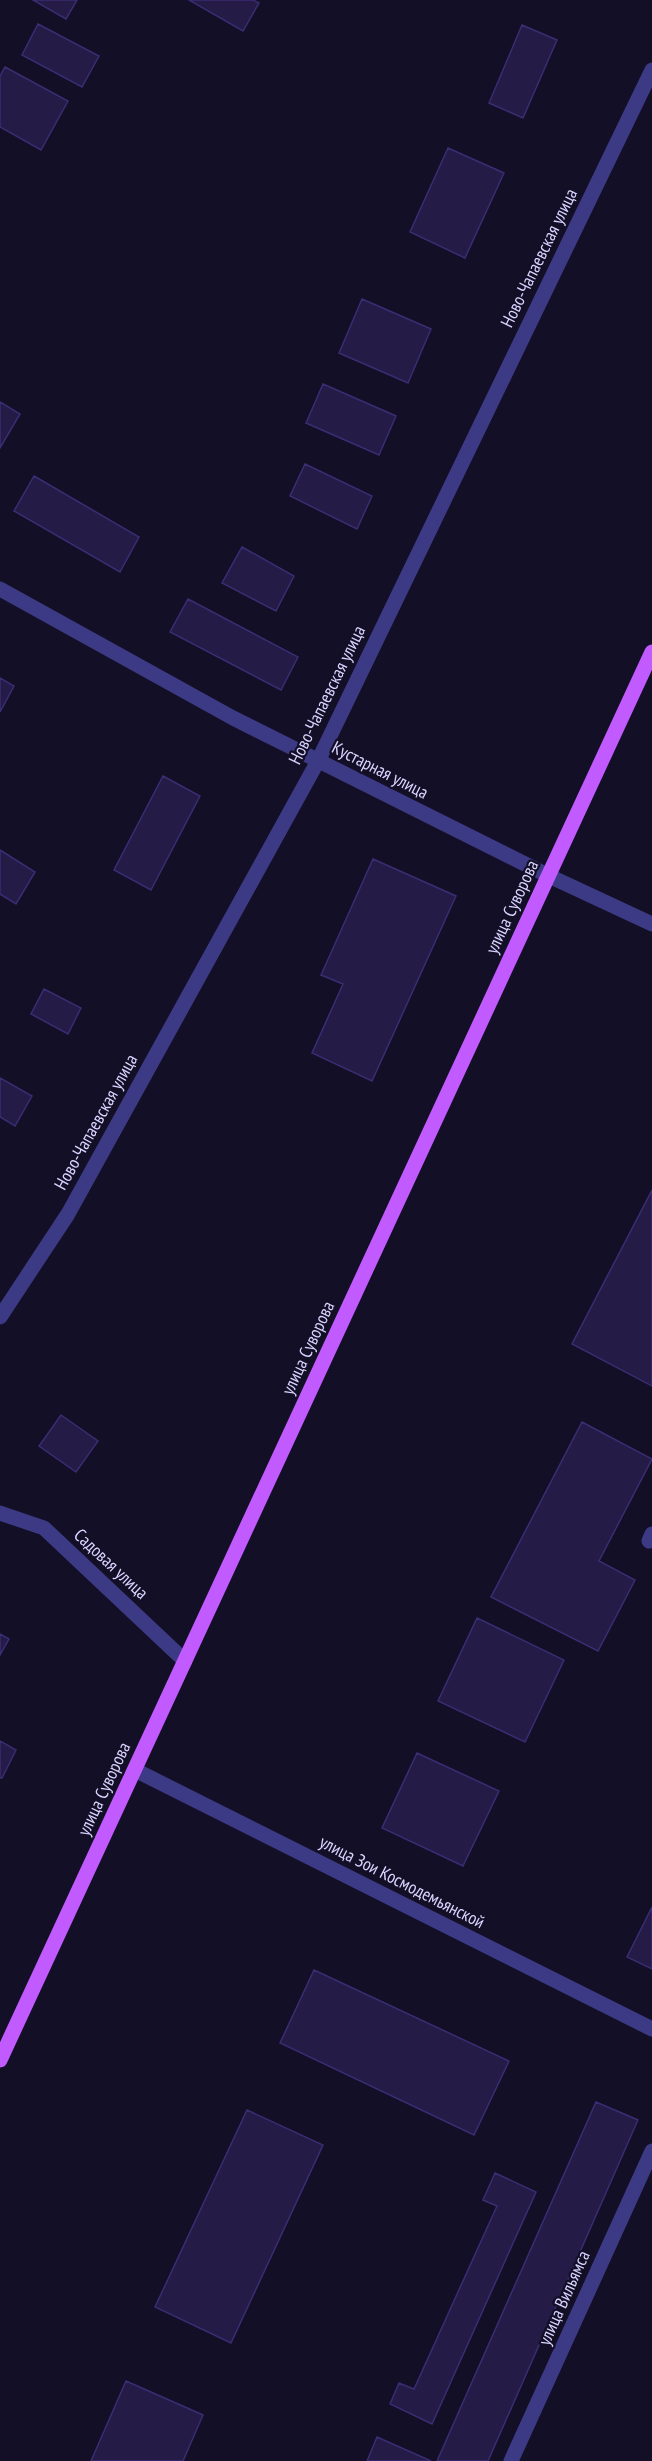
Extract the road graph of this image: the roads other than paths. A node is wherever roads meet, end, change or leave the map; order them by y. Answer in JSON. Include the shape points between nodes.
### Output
{"nodes":[{"id":1,"x":652,"y":70,"type":"edge"},
{"id":2,"x":0,"y":589,"type":"edge"},
{"id":3,"x":652,"y":652,"type":"edge"},
{"id":4,"x":318,"y":760,"type":"junction"},
{"id":5,"x":549,"y":876,"type":"junction"},
{"id":6,"x":652,"y":924,"type":"edge"},
{"id":7,"x":0,"y":1317,"type":"edge"},
{"id":8,"x":0,"y":1513,"type":"edge"},
{"id":9,"x":185,"y":1661,"type":"junction"},
{"id":10,"x":135,"y":1770,"type":"junction"},
{"id":11,"x":652,"y":2029,"type":"edge"},
{"id":12,"x":0,"y":2060,"type":"edge"},
{"id":13,"x":652,"y":2151,"type":"edge"},
{"id":14,"x":511,"y":2461,"type":"edge"}],
"edges":[{"from":1,"to":4,"type":"street","name":"Ново-Чапаевская улица"},
{"from":2,"to":4,"type":"street","name":"Кустарная улица","via":[[233,718]]},
{"from":3,"to":5,"type":"main road","name":"улица Суворова"},
{"from":4,"to":5,"type":"street","name":"Кустарная улица"},
{"from":4,"to":7,"type":"street","name":"Ново-Чапаевская улица","via":[[68,1214]]},
{"from":5,"to":6,"type":"street","name":"Кустарная улица"},
{"from":5,"to":9,"type":"main road","name":"улица Суворова"},
{"from":8,"to":9,"type":"street","name":"Садовая улица","via":[[44,1528]]},
{"from":9,"to":10,"type":"main road","name":"улица Суворова"},
{"from":10,"to":11,"type":"street","name":"улица Зои Космодемьянской"},
{"from":10,"to":12,"type":"main road","name":"улица Суворова"},
{"from":13,"to":14,"type":"street","name":"улица Вильямса"}]}
